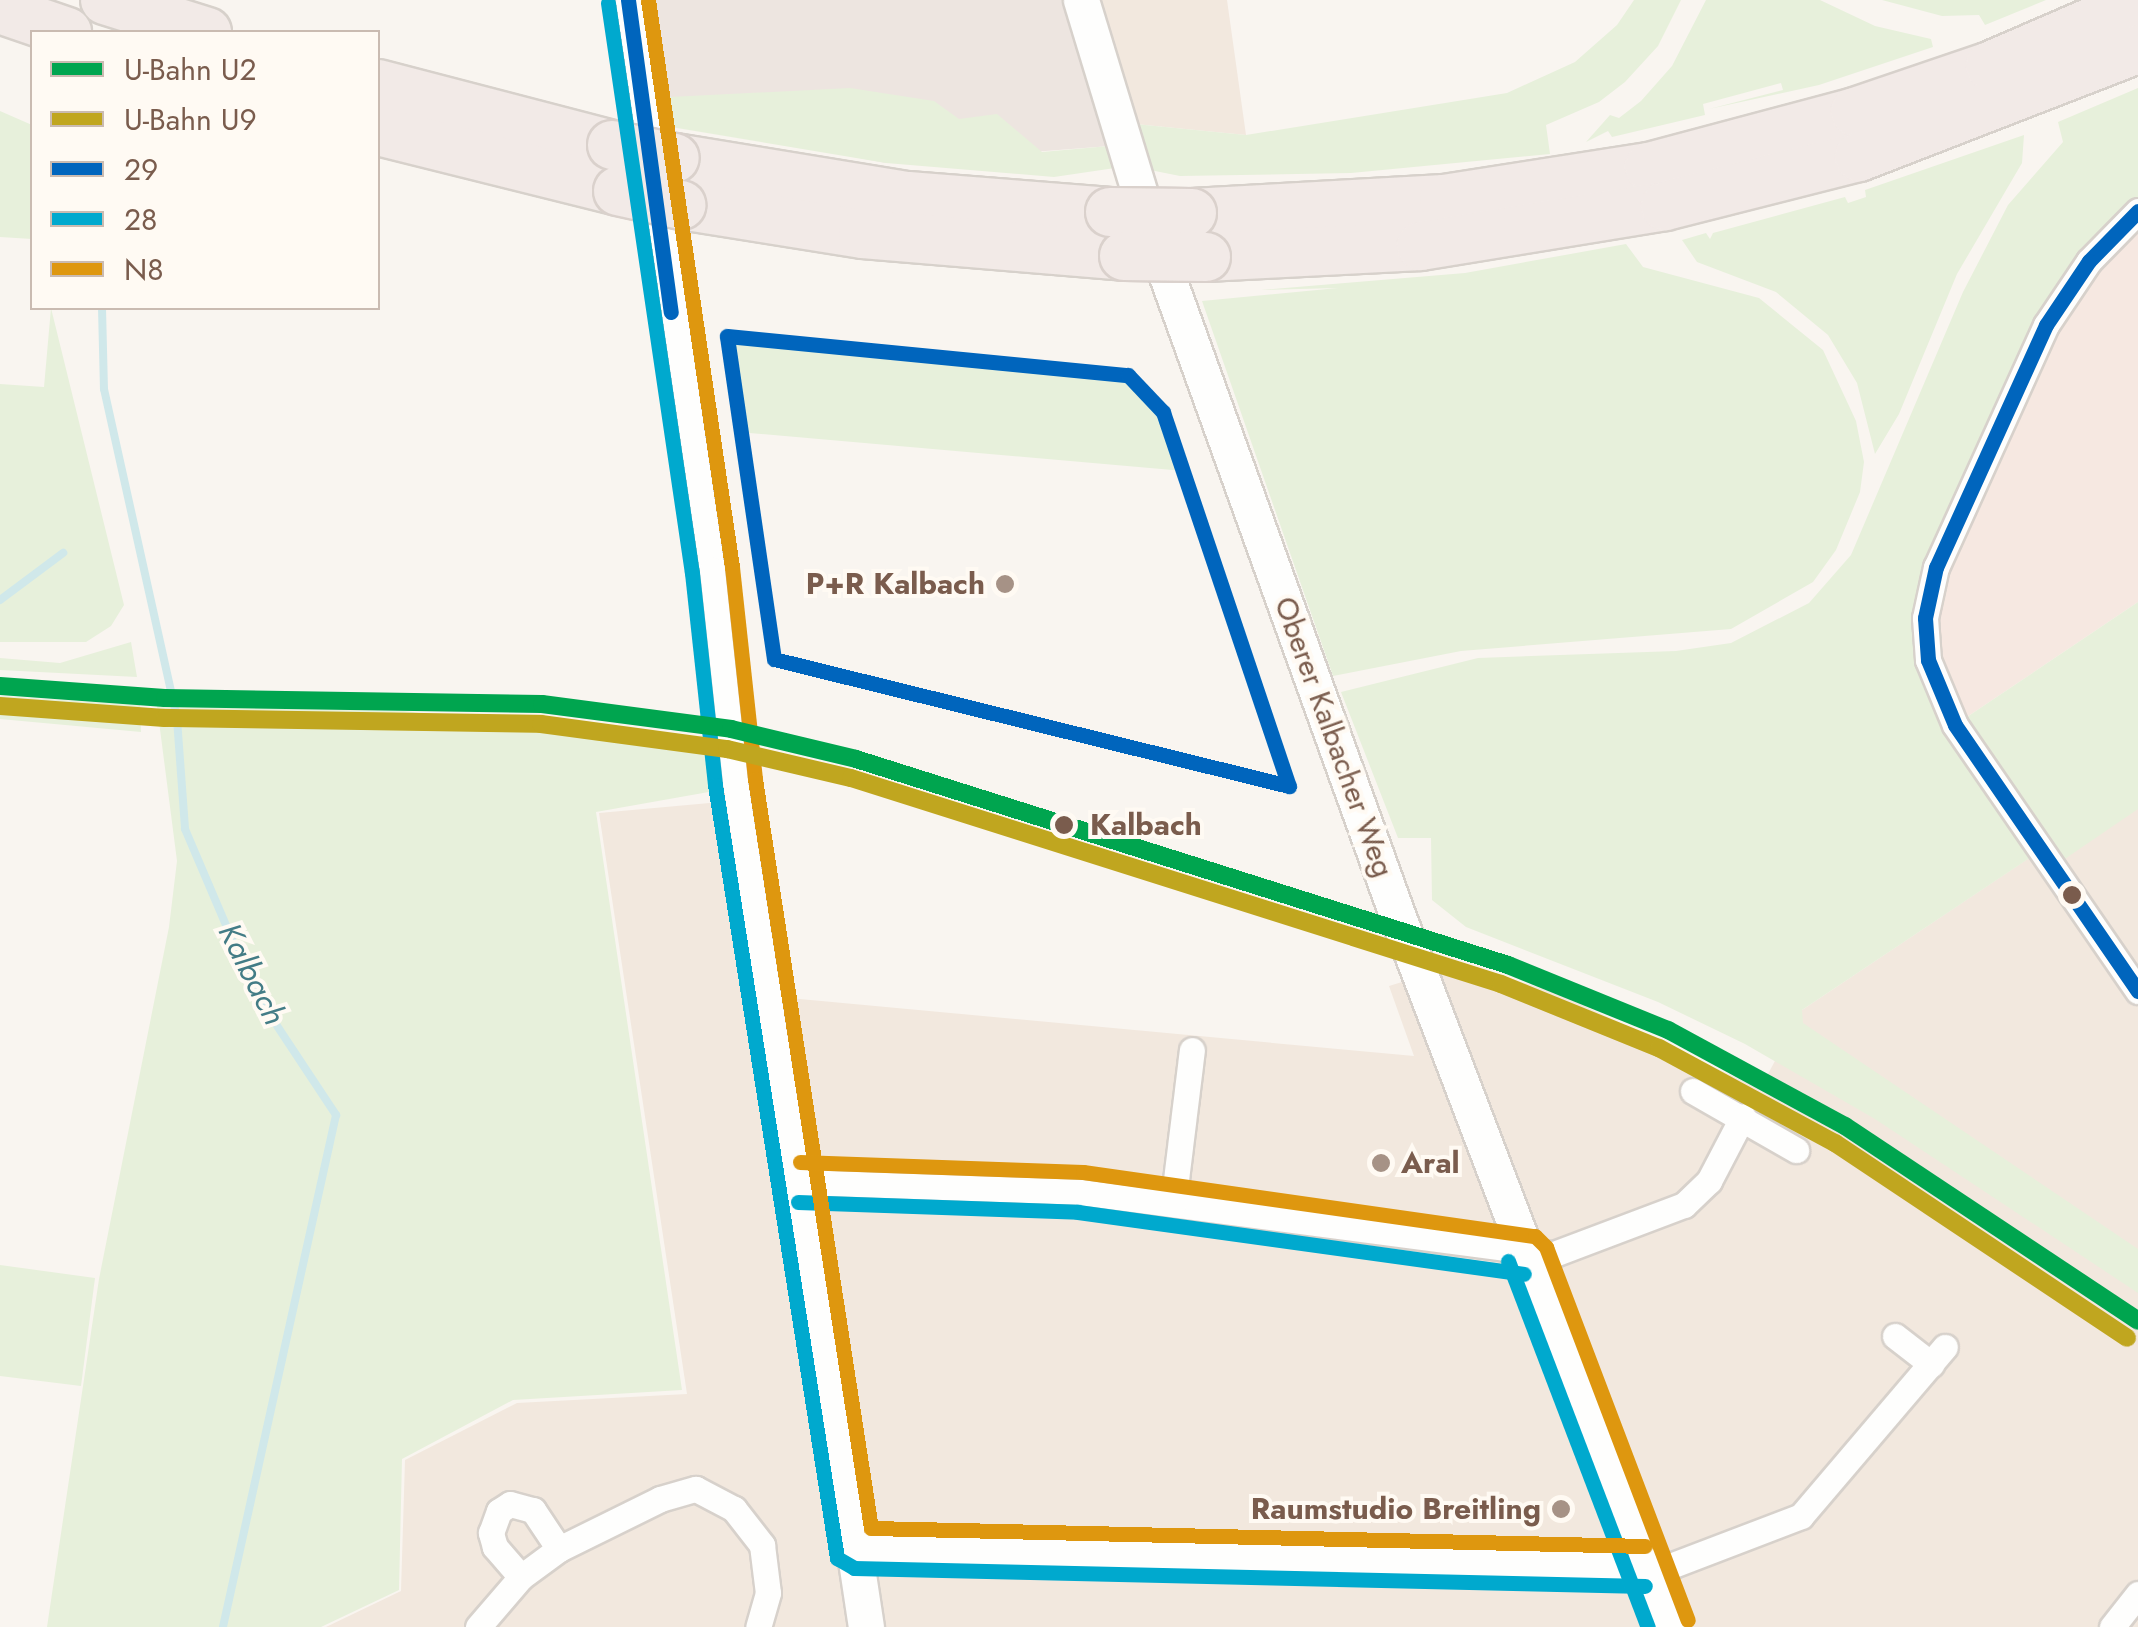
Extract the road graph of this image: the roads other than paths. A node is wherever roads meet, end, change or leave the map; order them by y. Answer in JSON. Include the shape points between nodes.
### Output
{"nodes":[{"id":1,"x":628,"y":0,"type":"edge"},
{"id":2,"x":1081,"y":0,"type":"edge"},
{"id":3,"x":2138,"y":2,"type":"edge"},
{"id":4,"x":121,"y":6,"type":"edge"},
{"id":5,"x":0,"y":10,"type":"edge"},
{"id":6,"x":61,"y":30,"type":"edge"},
{"id":7,"x":200,"y":30,"type":"edge"},
{"id":8,"x":2138,"y":50,"type":"edge"},
{"id":9,"x":380,"y":85,"type":"edge"},
{"id":10,"x":380,"y":131,"type":"edge"},
{"id":11,"x":615,"y":168,"type":"junction"},
{"id":12,"x":2138,"y":211,"type":"edge"},
{"id":13,"x":1169,"y":241,"type":"junction"},
{"id":14,"x":2138,"y":992,"type":"edge"},
{"id":15,"x":1192,"y":1050,"type":"dead end"},
{"id":16,"x":1694,"y":1091,"type":"dead end"},
{"id":17,"x":1743,"y":1116,"type":"junction"},
{"id":18,"x":1796,"y":1150,"type":"dead end"},
{"id":19,"x":799,"y":1182,"type":"junction"},
{"id":20,"x":1173,"y":1204,"type":"junction"},
{"id":21,"x":1526,"y":1254,"type":"junction"},
{"id":22,"x":1895,"y":1336,"type":"dead end"},
{"id":23,"x":854,"y":1548,"type":"junction"},
{"id":24,"x":559,"y":1550,"type":"junction"},
{"id":25,"x":1644,"y":1566,"type":"junction"},
{"id":26,"x":522,"y":1577,"type":"junction"},
{"id":27,"x":2138,"y":1594,"type":"edge"},
{"id":28,"x":478,"y":1627,"type":"edge"},
{"id":29,"x":758,"y":1627,"type":"edge"},
{"id":30,"x":866,"y":1627,"type":"edge"},
{"id":31,"x":1669,"y":1627,"type":"edge"},
{"id":32,"x":2112,"y":1627,"type":"edge"}],
"edges":[{"from":1,"to":19,"type":"street"},
{"from":2,"to":13,"type":"street","name":"Oberer Kalbacher Weg"},
{"from":3,"to":13,"type":"highway","via":[[1974,72],[1649,167]]},
{"from":4,"to":7,"type":"highway"},
{"from":5,"to":6,"type":"highway"},
{"from":8,"to":13,"type":"highway","via":[[1859,157],[1698,198],[1421,246]]},
{"from":9,"to":11,"type":"highway"},
{"from":10,"to":11,"type":"highway"},
{"from":11,"to":13,"type":"highway","bridge":true,"via":[[675,158],[908,196],[1110,212]]},
{"from":11,"to":13,"type":"highway","bridge":true,"via":[[680,205],[863,234]]},
{"from":12,"to":14,"type":"street","via":[[2089,261],[2046,325],[1936,567],[1925,618],[1928,660],[1955,725]]},
{"from":13,"to":21,"type":"street","name":"Oberer Kalbacher Weg"},
{"from":15,"to":20,"type":"street"},
{"from":16,"to":17,"type":"street"},
{"from":17,"to":18,"type":"street"},
{"from":17,"to":21,"type":"street","via":[[1709,1181],[1684,1205],[1554,1254]]},
{"from":19,"to":20,"type":"street","via":[[1080,1192]]},
{"from":19,"to":23,"type":"street"},
{"from":20,"to":21,"type":"street"},
{"from":21,"to":25,"type":"street","name":"Oberer Kalbacher Weg"},
{"from":22,"to":25,"type":"street","via":[[1938,1355],[1801,1516],[1674,1565]]},
{"from":23,"to":25,"type":"street"},
{"from":23,"to":30,"type":"street"},
{"from":24,"to":26,"type":"street"},
{"from":24,"to":26,"type":"street","via":[[532,1510],[510,1504],[499,1511],[491,1533],[495,1546]]},
{"from":24,"to":29,"type":"street","via":[[679,1491],[710,1494],[734,1509],[762,1545],[768,1593]]},
{"from":25,"to":31,"type":"street","name":"Oberer Kalbacher Weg"},
{"from":26,"to":28,"type":"street"},
{"from":27,"to":32,"type":"street"}]}
